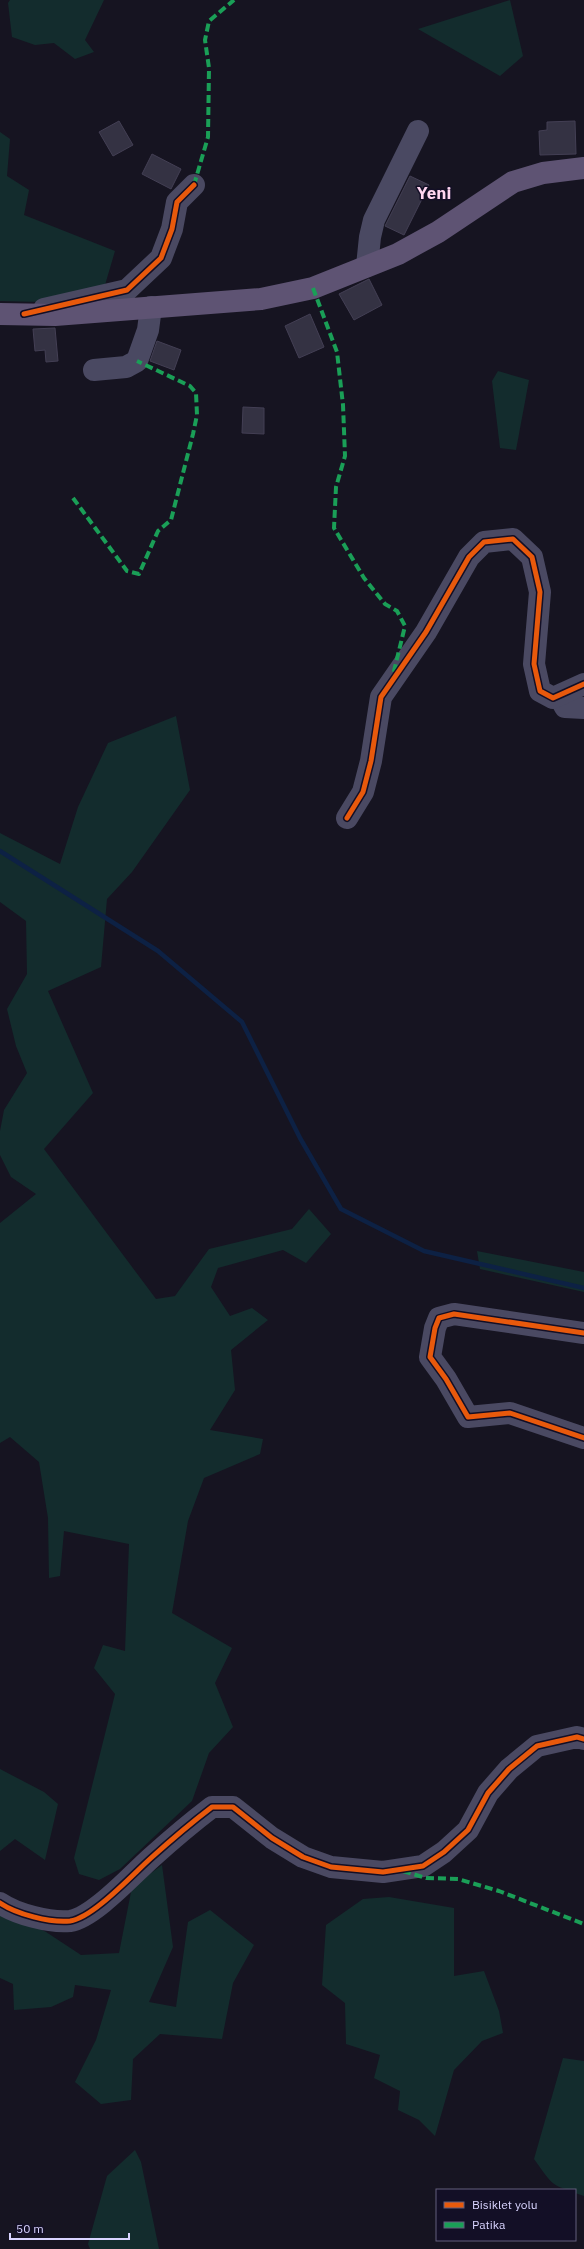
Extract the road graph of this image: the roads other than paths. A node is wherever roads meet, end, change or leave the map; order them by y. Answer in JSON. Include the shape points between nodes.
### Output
{"nodes":[{"id":1,"x":418,"y":131,"type":"dead end"},
{"id":2,"x":584,"y":168,"type":"edge"},
{"id":3,"x":194,"y":185,"type":"dead end"},
{"id":4,"x":367,"y":266,"type":"junction"},
{"id":5,"x":151,"y":307,"type":"junction"},
{"id":6,"x":0,"y":314,"type":"edge"},
{"id":7,"x":24,"y":314,"type":"junction"},
{"id":8,"x":94,"y":370,"type":"dead end"},
{"id":9,"x":584,"y":684,"type":"edge"},
{"id":10,"x":559,"y":696,"type":"junction"},
{"id":11,"x":584,"y":708,"type":"edge"},
{"id":12,"x":347,"y":818,"type":"dead end"},
{"id":13,"x":584,"y":1333,"type":"edge"},
{"id":14,"x":584,"y":1438,"type":"edge"},
{"id":15,"x":584,"y":1739,"type":"edge"},
{"id":16,"x":0,"y":1903,"type":"edge"}],
"edges":[{"from":1,"to":4,"type":"street","via":[[374,220]]},
{"from":2,"to":4,"type":"main road","via":[[542,173],[513,182],[438,232],[398,254]]},
{"from":3,"to":7,"type":"street","via":[[177,202],[172,229],[161,258],[127,290]]},
{"from":4,"to":5,"type":"main road","via":[[312,288],[261,299]]},
{"from":5,"to":7,"type":"main road","via":[[55,315]]},
{"from":5,"to":8,"type":"street","via":[[148,330],[137,361],[126,367]]},
{"from":6,"to":7,"type":"main road"},
{"from":9,"to":10,"type":"street"},
{"from":10,"to":11,"type":"street","via":[[565,707]]},
{"from":10,"to":12,"type":"street","via":[[553,698],[540,691],[534,664],[540,592],[532,557],[513,539],[484,542],[469,557],[426,632],[381,697],[371,761],[363,792]]},
{"from":13,"to":14,"type":"street","via":[[454,1314],[439,1318],[430,1357],[468,1417],[510,1413]]},
{"from":15,"to":16,"type":"street","via":[[577,1737],[537,1746],[509,1769],[488,1793],[468,1830],[444,1852],[423,1866],[383,1872],[331,1867],[303,1857],[272,1838],[233,1807],[212,1807],[126,1879],[108,1898],[71,1921],[39,1919]]}]}
